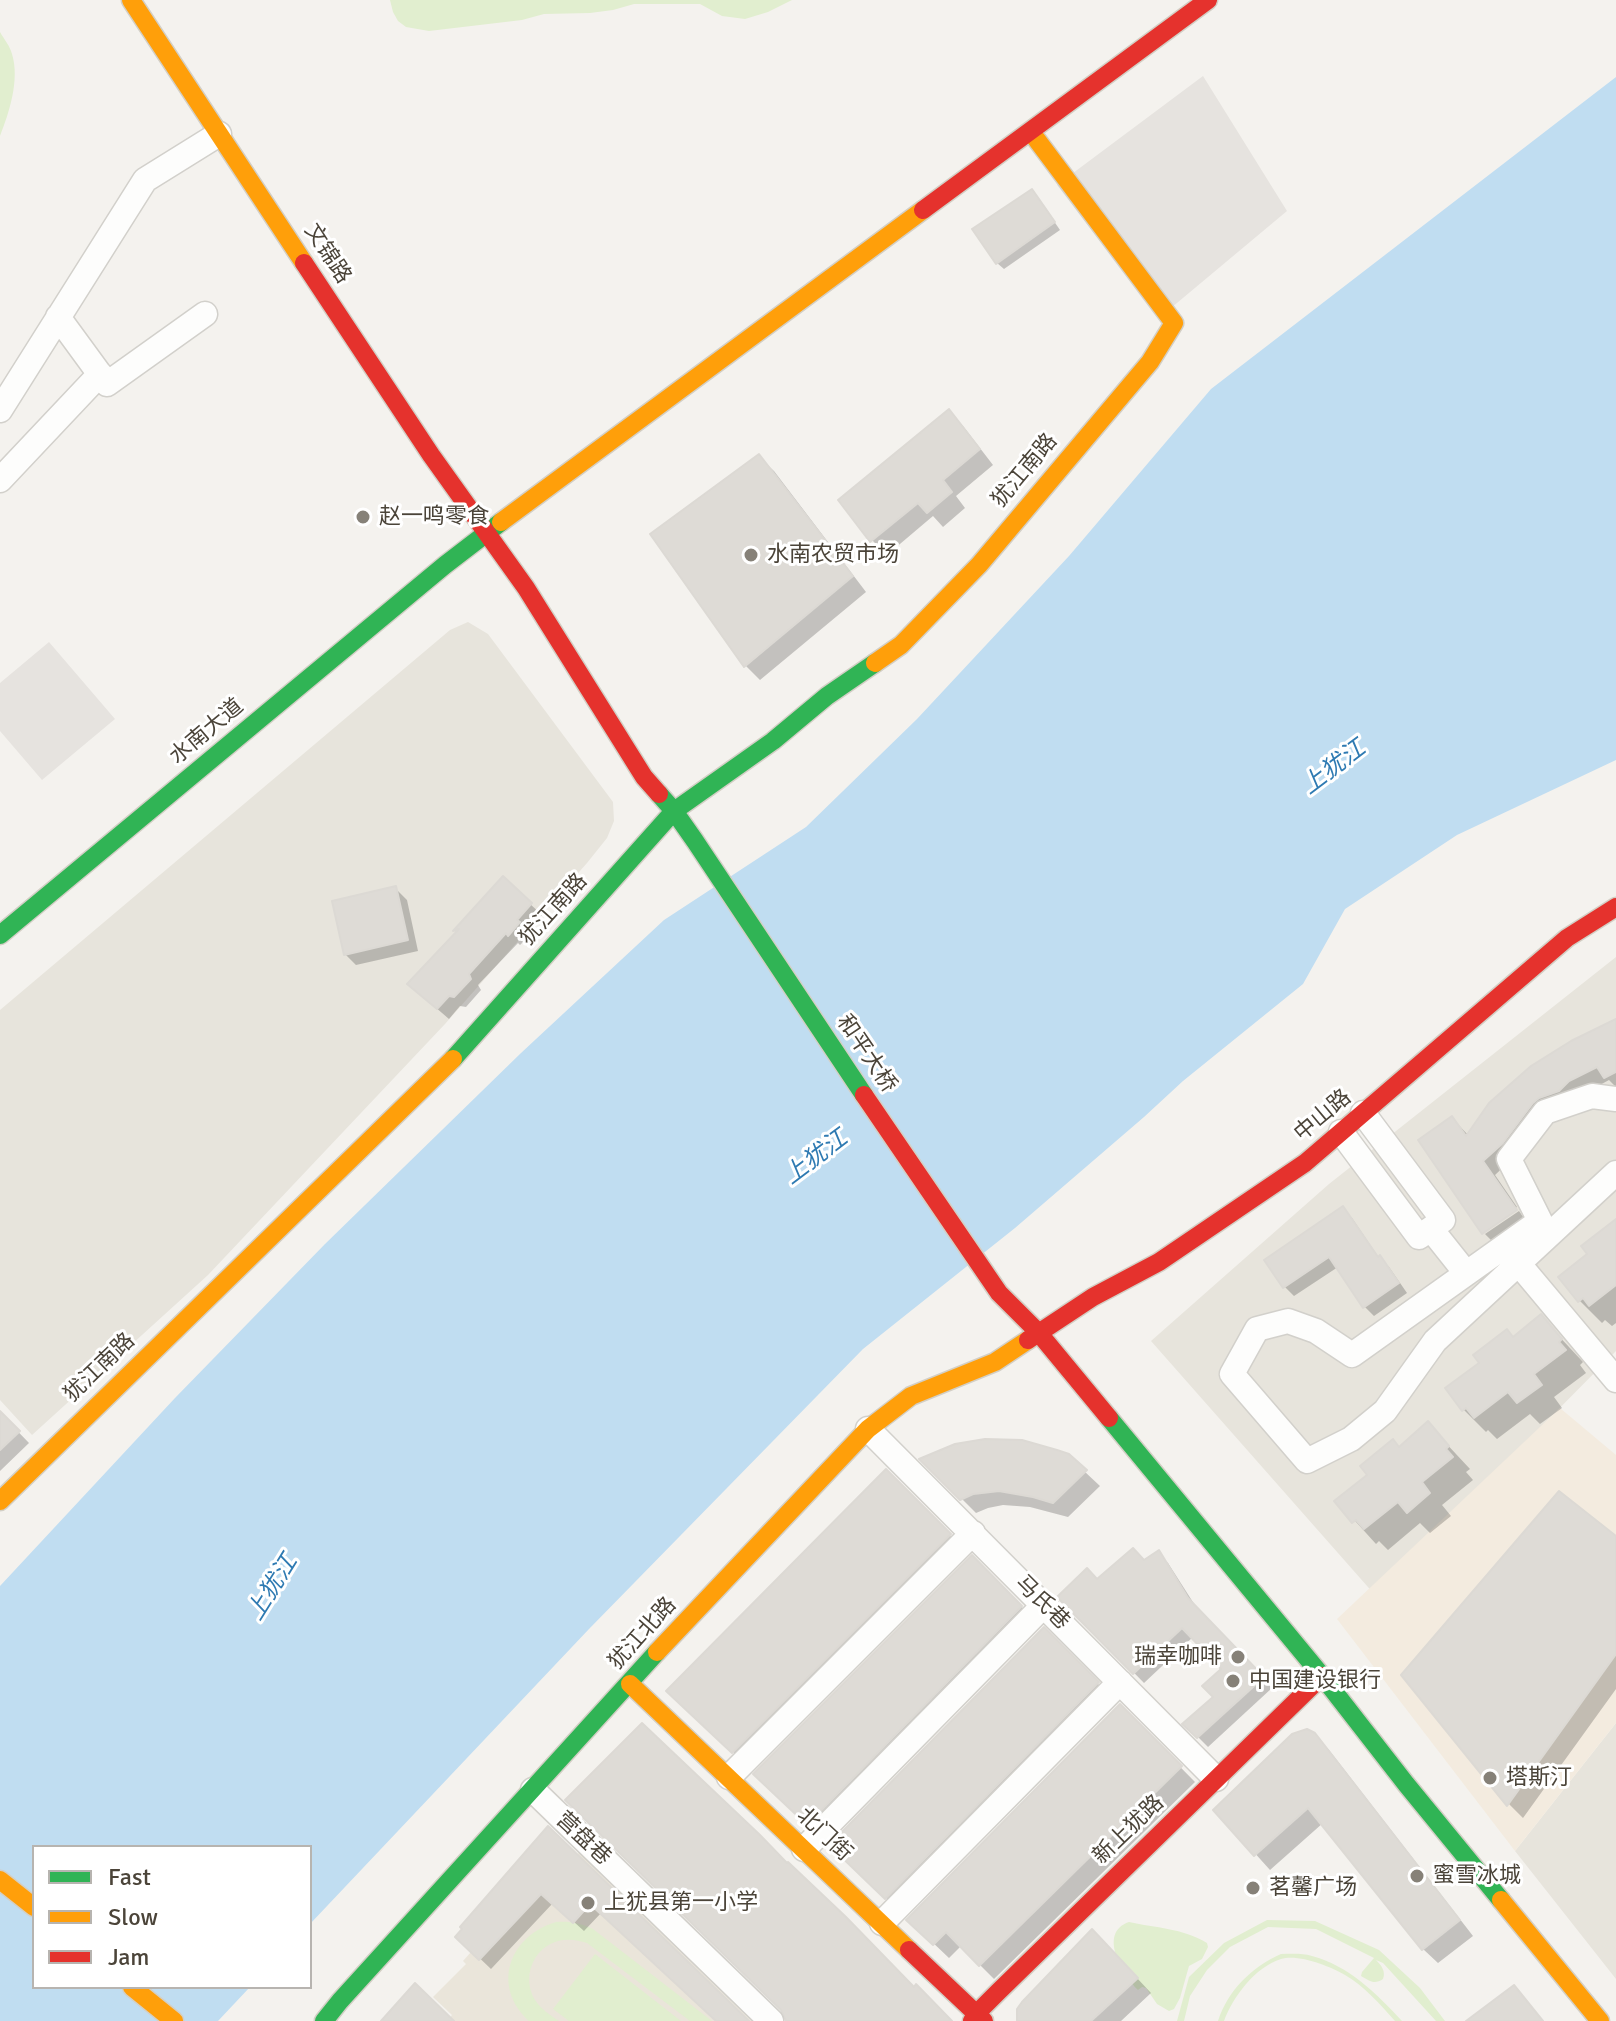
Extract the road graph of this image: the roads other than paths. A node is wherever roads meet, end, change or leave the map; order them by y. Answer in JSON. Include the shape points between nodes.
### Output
{"nodes":[{"id":1,"x":131,"y":0,"type":"edge"},
{"id":2,"x":1208,"y":0,"type":"edge"},
{"id":3,"x":1031,"y":132,"type":"junction"},
{"id":4,"x":219,"y":134,"type":"junction"},
{"id":5,"x":205,"y":314,"type":"dead end"},
{"id":6,"x":58,"y":317,"type":"junction"},
{"id":7,"x":100,"y":374,"type":"junction"},
{"id":8,"x":0,"y":410,"type":"edge"},
{"id":9,"x":0,"y":480,"type":"edge"},
{"id":10,"x":487,"y":532,"type":"junction"},
{"id":11,"x":674,"y":811,"type":"junction"},
{"id":12,"x":1616,"y":907,"type":"edge"},
{"id":13,"x":0,"y":935,"type":"edge"},
{"id":14,"x":1616,"y":1099,"type":"edge"},
{"id":15,"x":1363,"y":1113,"type":"junction"},
{"id":16,"x":1341,"y":1132,"type":"junction"},
{"id":17,"x":1616,"y":1173,"type":"edge"},
{"id":18,"x":1431,"y":1229,"type":"junction"},
{"id":19,"x":1518,"y":1263,"type":"junction"},
{"id":20,"x":1466,"y":1273,"type":"junction"},
{"id":21,"x":1038,"y":1332,"type":"junction"},
{"id":22,"x":1616,"y":1380,"type":"edge"},
{"id":23,"x":868,"y":1429,"type":"junction"},
{"id":24,"x":0,"y":1501,"type":"edge"},
{"id":25,"x":973,"y":1533,"type":"junction"},
{"id":26,"x":1044,"y":1605,"type":"junction"},
{"id":27,"x":1322,"y":1676,"type":"junction"},
{"id":28,"x":1120,"y":1682,"type":"junction"},
{"id":29,"x":630,"y":1684,"type":"junction"},
{"id":30,"x":729,"y":1777,"type":"junction"},
{"id":31,"x":1216,"y":1779,"type":"junction"},
{"id":32,"x":533,"y":1790,"type":"junction"},
{"id":33,"x":804,"y":1849,"type":"junction"},
{"id":34,"x":0,"y":1880,"type":"edge"},
{"id":35,"x":32,"y":1905,"type":"edge"},
{"id":36,"x":882,"y":1923,"type":"junction"},
{"id":37,"x":134,"y":1989,"type":"edge"},
{"id":38,"x":978,"y":2018,"type":"edge"},
{"id":39,"x":174,"y":2021,"type":"edge"},
{"id":40,"x":324,"y":2021,"type":"edge"},
{"id":41,"x":771,"y":2021,"type":"edge"},
{"id":42,"x":1600,"y":2021,"type":"edge"}],
"edges":[{"from":1,"to":4,"type":"street","name":"文锦路"},
{"from":2,"to":3,"type":"street","name":"水南大道"},
{"from":3,"to":10,"type":"street","name":"水南大道"},
{"from":3,"to":11,"type":"street","name":"犹江南路","via":[[1174,323],[1150,362],[979,565],[901,645]]},
{"from":4,"to":6,"type":"street","via":[[145,180]]},
{"from":4,"to":10,"type":"street","name":"文锦路"},
{"from":5,"to":7,"type":"street","via":[[107,384]]},
{"from":6,"to":7,"type":"street"},
{"from":6,"to":8,"type":"street"},
{"from":7,"to":9,"type":"street"},
{"from":10,"to":11,"type":"street","name":"文锦路","via":[[644,777]]},
{"from":10,"to":13,"type":"street","name":"水南大道"},
{"from":11,"to":21,"type":"street","name":"和平大桥","via":[[999,1293]]},
{"from":11,"to":24,"type":"street","name":"犹江南路","via":[[441,1072]]},
{"from":12,"to":15,"type":"street","name":"中山路","via":[[1567,938]]},
{"from":14,"to":20,"type":"street","via":[[1592,1096],[1545,1112],[1509,1159],[1540,1221]]},
{"from":15,"to":16,"type":"street","name":"中山路"},
{"from":15,"to":18,"type":"street","via":[[1443,1220]]},
{"from":16,"to":18,"type":"street","via":[[1419,1237]]},
{"from":16,"to":21,"type":"street","name":"中山路","via":[[1305,1163],[1159,1262]]},
{"from":17,"to":19,"type":"street"},
{"from":18,"to":20,"type":"street"},
{"from":19,"to":20,"type":"street","via":[[1435,1341],[1385,1411],[1351,1439],[1307,1461],[1232,1374],[1257,1329],[1288,1321],[1316,1331],[1352,1355]]},
{"from":19,"to":22,"type":"street"},
{"from":21,"to":23,"type":"street","name":"犹江北路","via":[[995,1362],[911,1396]]},
{"from":21,"to":27,"type":"street","name":"和平大桥"},
{"from":23,"to":25,"type":"street","name":"马氏巷"},
{"from":23,"to":29,"type":"street","name":"犹江北路"},
{"from":25,"to":26,"type":"street","name":"马氏巷"},
{"from":25,"to":30,"type":"street"},
{"from":26,"to":28,"type":"street","name":"马氏巷"},
{"from":26,"to":33,"type":"street"},
{"from":27,"to":31,"type":"street","name":"新上犹路"},
{"from":27,"to":42,"type":"street","name":"和平大桥"},
{"from":28,"to":31,"type":"street","name":"马氏巷"},
{"from":28,"to":36,"type":"street"},
{"from":29,"to":30,"type":"street","name":"北门街"},
{"from":29,"to":32,"type":"street","name":"犹江北路"},
{"from":30,"to":33,"type":"street","name":"北门街"},
{"from":31,"to":38,"type":"street","name":"新上犹路"},
{"from":32,"to":40,"type":"street","name":"犹江北路"},
{"from":32,"to":41,"type":"street","name":"营盘巷"},
{"from":33,"to":36,"type":"street","name":"北门街"},
{"from":34,"to":35,"type":"street"},
{"from":36,"to":38,"type":"street","name":"北门街"},
{"from":37,"to":39,"type":"street"}]}
